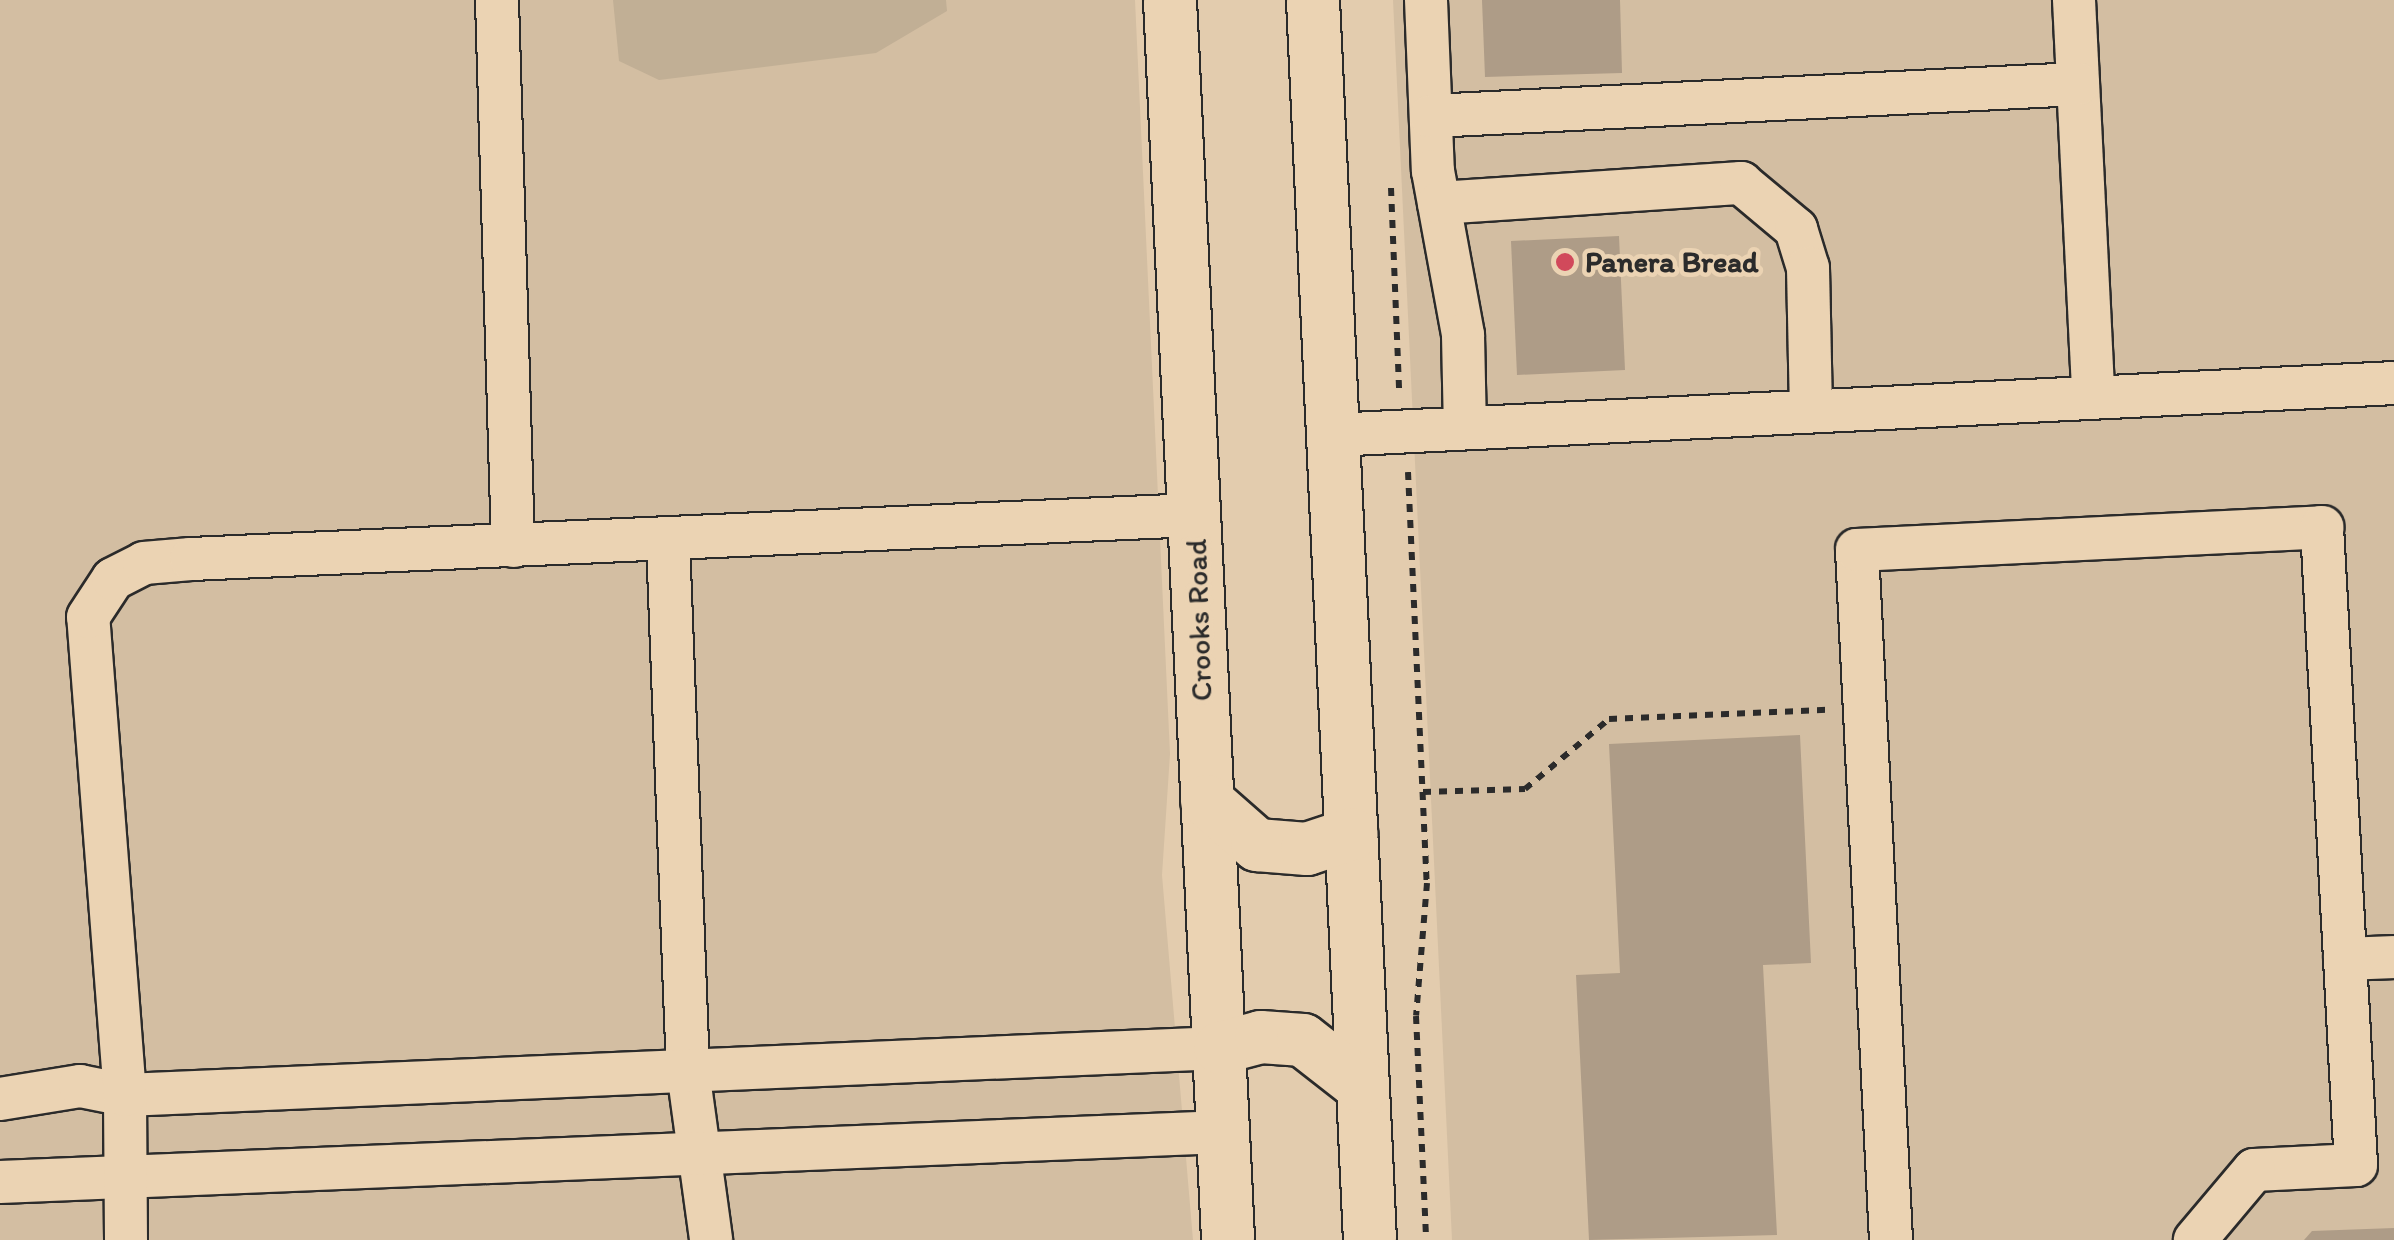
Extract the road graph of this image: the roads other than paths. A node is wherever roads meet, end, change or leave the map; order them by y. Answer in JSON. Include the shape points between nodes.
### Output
{"nodes":[{"id":1,"x":497,"y":0,"type":"edge"},
{"id":2,"x":1170,"y":0,"type":"edge"},
{"id":3,"x":1314,"y":0,"type":"edge"},
{"id":4,"x":1426,"y":0,"type":"edge"},
{"id":5,"x":2074,"y":0,"type":"edge"},
{"id":6,"x":2078,"y":84,"type":"junction"},
{"id":7,"x":1431,"y":116,"type":"junction"},
{"id":8,"x":1439,"y":203,"type":"junction"},
{"id":9,"x":2394,"y":383,"type":"edge"},
{"id":10,"x":2093,"y":392,"type":"junction"},
{"id":11,"x":1811,"y":408,"type":"junction"},
{"id":12,"x":1464,"y":428,"type":"junction"},
{"id":13,"x":1332,"y":436,"type":"junction"},
{"id":14,"x":1194,"y":515,"type":"junction"},
{"id":15,"x":668,"y":541,"type":"junction"},
{"id":16,"x":513,"y":546,"type":"junction"},
{"id":17,"x":1206,"y":801,"type":"junction"},
{"id":18,"x":1352,"y":834,"type":"junction"},
{"id":19,"x":2394,"y":957,"type":"edge"},
{"id":20,"x":2345,"y":959,"type":"junction"},
{"id":21,"x":1220,"y":1048,"type":"junction"},
{"id":22,"x":688,"y":1071,"type":"junction"},
{"id":23,"x":1363,"y":1087,"type":"junction"},
{"id":24,"x":125,"y":1095,"type":"junction"},
{"id":25,"x":0,"y":1099,"type":"edge"},
{"id":26,"x":1223,"y":1132,"type":"junction"},
{"id":27,"x":701,"y":1154,"type":"junction"},
{"id":28,"x":123,"y":1176,"type":"junction"},
{"id":29,"x":0,"y":1182,"type":"edge"},
{"id":30,"x":126,"y":1240,"type":"edge"},
{"id":31,"x":711,"y":1240,"type":"edge"},
{"id":32,"x":1228,"y":1240,"type":"edge"},
{"id":33,"x":1370,"y":1240,"type":"edge"},
{"id":34,"x":1891,"y":1240,"type":"edge"},
{"id":35,"x":2195,"y":1240,"type":"edge"}],
"edges":[{"from":1,"to":16,"type":"lane"},
{"from":2,"to":14,"type":"main road","name":"Crooks Road"},
{"from":3,"to":13,"type":"main road"},
{"from":4,"to":7,"type":"lane"},
{"from":5,"to":6,"type":"lane"},
{"from":6,"to":7,"type":"lane"},
{"from":6,"to":10,"type":"lane"},
{"from":7,"to":8,"type":"lane"},
{"from":8,"to":11,"type":"lane","via":[[1741,183],[1796,228],[1808,268]]},
{"from":8,"to":12,"type":"lane","via":[[1463,335]]},
{"from":9,"to":10,"type":"lane"},
{"from":10,"to":11,"type":"lane"},
{"from":11,"to":12,"type":"lane"},
{"from":12,"to":13,"type":"lane"},
{"from":13,"to":18,"type":"main road"},
{"from":14,"to":15,"type":"lane"},
{"from":14,"to":17,"type":"main road","name":"Crooks Road"},
{"from":15,"to":16,"type":"lane"},
{"from":15,"to":22,"type":"lane"},
{"from":16,"to":24,"type":"lane","via":[[176,560],[144,563],[113,579],[88,617]]},
{"from":17,"to":18,"type":"main road","via":[[1256,845],[1307,849]]},
{"from":17,"to":21,"type":"main road","name":"Crooks Road"},
{"from":18,"to":23,"type":"main road"},
{"from":19,"to":20,"type":"lane"},
{"from":20,"to":34,"type":"lane","via":[[2322,527],[1858,550]]},
{"from":20,"to":35,"type":"lane","via":[[2356,1165],[2254,1170]]},
{"from":21,"to":22,"type":"lane"},
{"from":21,"to":23,"type":"main road","via":[[1261,1037],[1303,1040]]},
{"from":21,"to":26,"type":"main road","name":"Crooks Road"},
{"from":22,"to":24,"type":"lane"},
{"from":22,"to":27,"type":"lane"},
{"from":23,"to":33,"type":"main road"},
{"from":24,"to":25,"type":"lane","via":[[80,1086]]},
{"from":24,"to":28,"type":"lane"},
{"from":26,"to":27,"type":"lane"},
{"from":26,"to":32,"type":"main road","name":"Crooks Road"},
{"from":27,"to":28,"type":"lane"},
{"from":27,"to":31,"type":"lane"},
{"from":28,"to":29,"type":"lane"},
{"from":28,"to":30,"type":"lane"}]}
